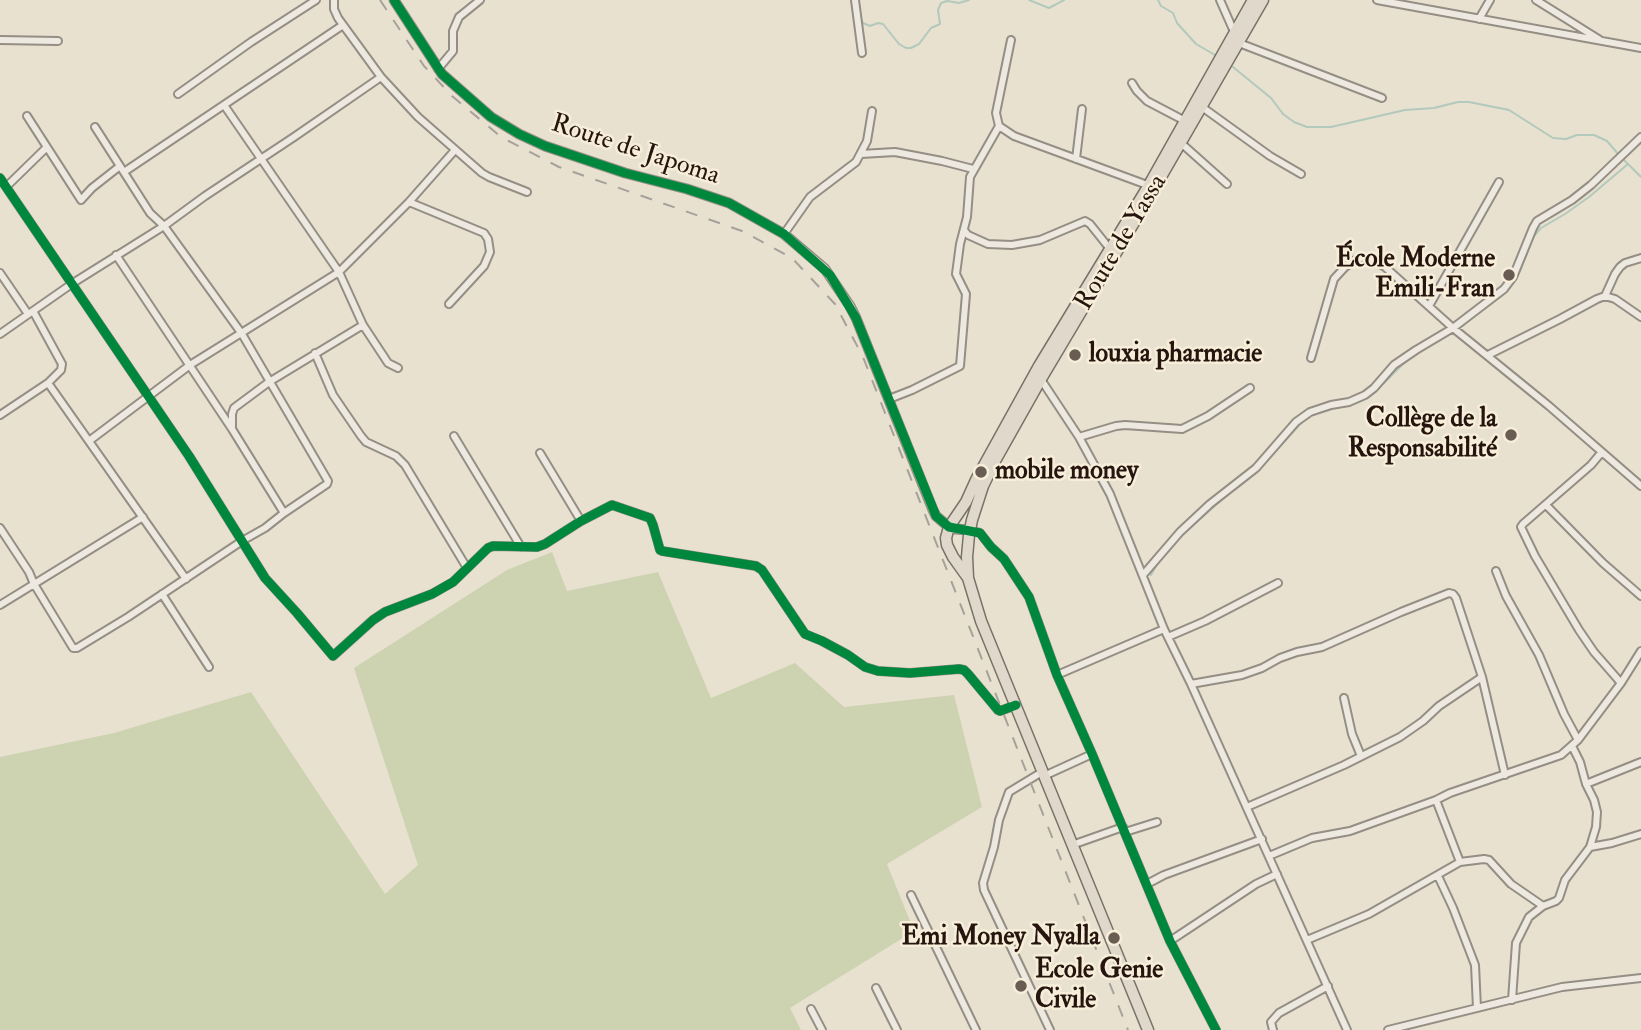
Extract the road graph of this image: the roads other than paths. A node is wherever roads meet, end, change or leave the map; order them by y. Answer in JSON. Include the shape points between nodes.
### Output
{"nodes":[{"id":1,"x":316,"y":0,"type":"edge"},
{"id":2,"x":334,"y":0,"type":"edge"},
{"id":3,"x":394,"y":0,"type":"edge"},
{"id":4,"x":480,"y":0,"type":"edge"},
{"id":5,"x":855,"y":0,"type":"edge"},
{"id":6,"x":1220,"y":0,"type":"edge"},
{"id":7,"x":1253,"y":0,"type":"edge"},
{"id":8,"x":1263,"y":0,"type":"edge"},
{"id":9,"x":1377,"y":0,"type":"edge"},
{"id":10,"x":1490,"y":0,"type":"edge"},
{"id":11,"x":1536,"y":0,"type":"edge"},
{"id":12,"x":1479,"y":19,"type":"junction"},
{"id":13,"x":343,"y":25,"type":"junction"},
{"id":14,"x":1234,"y":32,"type":"junction"},
{"id":15,"x":0,"y":40,"type":"edge"},
{"id":16,"x":1012,"y":40,"type":"dead end"},
{"id":17,"x":58,"y":41,"type":"dead end"},
{"id":18,"x":1603,"y":41,"type":"junction"},
{"id":19,"x":1239,"y":43,"type":"junction"},
{"id":20,"x":1641,"y":48,"type":"edge"},
{"id":21,"x":862,"y":53,"type":"dead end"},
{"id":22,"x":438,"y":69,"type":"junction"},
{"id":23,"x":381,"y":77,"type":"junction"},
{"id":24,"x":1132,"y":83,"type":"dead end"},
{"id":25,"x":178,"y":94,"type":"dead end"},
{"id":26,"x":1382,"y":98,"type":"dead end"},
{"id":27,"x":224,"y":105,"type":"junction"},
{"id":28,"x":1202,"y":107,"type":"junction"},
{"id":29,"x":1082,"y":109,"type":"dead end"},
{"id":30,"x":872,"y":111,"type":"dead end"},
{"id":31,"x":27,"y":116,"type":"dead end"},
{"id":32,"x":1188,"y":123,"type":"junction"},
{"id":33,"x":999,"y":126,"type":"junction"},
{"id":34,"x":95,"y":127,"type":"dead end"},
{"id":35,"x":1641,"y":137,"type":"edge"},
{"id":36,"x":1181,"y":143,"type":"junction"},
{"id":37,"x":47,"y":148,"type":"junction"},
{"id":38,"x":455,"y":150,"type":"junction"},
{"id":39,"x":861,"y":154,"type":"junction"},
{"id":40,"x":261,"y":159,"type":"junction"},
{"id":41,"x":1076,"y":159,"type":"junction"},
{"id":42,"x":122,"y":169,"type":"junction"},
{"id":43,"x":973,"y":169,"type":"junction"},
{"id":44,"x":1300,"y":174,"type":"dead end"},
{"id":45,"x":0,"y":178,"type":"edge"},
{"id":46,"x":1499,"y":182,"type":"dead end"},
{"id":47,"x":1227,"y":184,"type":"dead end"},
{"id":48,"x":6,"y":187,"type":"junction"},
{"id":49,"x":1152,"y":187,"type":"junction"},
{"id":50,"x":527,"y":192,"type":"dead end"},
{"id":51,"x":409,"y":202,"type":"junction"},
{"id":52,"x":164,"y":226,"type":"junction"},
{"id":53,"x":964,"y":230,"type":"junction"},
{"id":54,"x":784,"y":234,"type":"junction"},
{"id":55,"x":1110,"y":249,"type":"junction"},
{"id":56,"x":116,"y":255,"type":"junction"},
{"id":57,"x":1641,"y":258,"type":"edge"},
{"id":58,"x":339,"y":272,"type":"junction"},
{"id":59,"x":0,"y":273,"type":"edge"},
{"id":60,"x":73,"y":283,"type":"junction"},
{"id":61,"x":1605,"y":296,"type":"junction"},
{"id":62,"x":449,"y":304,"type":"dead end"},
{"id":63,"x":1429,"y":306,"type":"junction"},
{"id":64,"x":31,"y":313,"type":"junction"},
{"id":65,"x":1641,"y":317,"type":"edge"},
{"id":66,"x":363,"y":325,"type":"junction"},
{"id":67,"x":1453,"y":328,"type":"junction"},
{"id":68,"x":0,"y":334,"type":"edge"},
{"id":69,"x":242,"y":334,"type":"junction"},
{"id":70,"x":315,"y":354,"type":"junction"},
{"id":71,"x":1488,"y":355,"type":"junction"},
{"id":72,"x":1311,"y":358,"type":"dead end"},
{"id":73,"x":190,"y":365,"type":"junction"},
{"id":74,"x":398,"y":368,"type":"dead end"},
{"id":75,"x":1038,"y":377,"type":"junction"},
{"id":76,"x":269,"y":382,"type":"junction"},
{"id":77,"x":48,"y":383,"type":"junction"},
{"id":78,"x":1250,"y":388,"type":"dead end"},
{"id":79,"x":148,"y":396,"type":"junction"},
{"id":80,"x":889,"y":399,"type":"junction"},
{"id":81,"x":0,"y":415,"type":"edge"},
{"id":82,"x":232,"y":429,"type":"junction"},
{"id":83,"x":454,"y":436,"type":"dead end"},
{"id":84,"x":1079,"y":437,"type":"junction"},
{"id":85,"x":89,"y":441,"type":"junction"},
{"id":86,"x":540,"y":453,"type":"dead end"},
{"id":87,"x":1601,"y":453,"type":"junction"},
{"id":88,"x":979,"y":483,"type":"junction"},
{"id":89,"x":1641,"y":486,"type":"edge"},
{"id":90,"x":1546,"y":505,"type":"junction"},
{"id":91,"x":284,"y":513,"type":"junction"},
{"id":92,"x":143,"y":517,"type":"junction"},
{"id":93,"x":581,"y":521,"type":"junction"},
{"id":94,"x":949,"y":527,"type":"junction"},
{"id":95,"x":0,"y":528,"type":"edge"},
{"id":96,"x":970,"y":530,"type":"junction"},
{"id":97,"x":242,"y":541,"type":"junction"},
{"id":98,"x":521,"y":547,"type":"junction"},
{"id":99,"x":467,"y":568,"type":"junction"},
{"id":100,"x":1496,"y":570,"type":"dead end"},
{"id":101,"x":1143,"y":575,"type":"junction"},
{"id":102,"x":968,"y":578,"type":"junction"},
{"id":103,"x":186,"y":579,"type":"junction"},
{"id":104,"x":1278,"y":583,"type":"dead end"},
{"id":105,"x":34,"y":584,"type":"junction"},
{"id":106,"x":162,"y":594,"type":"junction"},
{"id":107,"x":1641,"y":596,"type":"edge"},
{"id":108,"x":0,"y":605,"type":"edge"},
{"id":109,"x":1164,"y":629,"type":"junction"},
{"id":110,"x":1168,"y":637,"type":"junction"},
{"id":111,"x":1641,"y":651,"type":"edge"},
{"id":112,"x":209,"y":667,"type":"dead end"},
{"id":113,"x":1057,"y":675,"type":"junction"},
{"id":114,"x":1482,"y":677,"type":"junction"},
{"id":115,"x":1621,"y":683,"type":"junction"},
{"id":116,"x":1191,"y":684,"type":"junction"},
{"id":117,"x":1344,"y":698,"type":"dead end"},
{"id":118,"x":1016,"y":705,"type":"junction"},
{"id":119,"x":1575,"y":743,"type":"junction"},
{"id":120,"x":1092,"y":754,"type":"junction"},
{"id":121,"x":1361,"y":757,"type":"junction"},
{"id":122,"x":1641,"y":762,"type":"edge"},
{"id":123,"x":1043,"y":774,"type":"junction"},
{"id":124,"x":1505,"y":775,"type":"junction"},
{"id":125,"x":1586,"y":784,"type":"junction"},
{"id":126,"x":1436,"y":800,"type":"junction"},
{"id":127,"x":1247,"y":807,"type":"junction"},
{"id":128,"x":1157,"y":822,"type":"dead end"},
{"id":129,"x":1124,"y":829,"type":"junction"},
{"id":130,"x":1641,"y":834,"type":"edge"},
{"id":131,"x":1262,"y":839,"type":"junction"},
{"id":132,"x":1072,"y":845,"type":"junction"},
{"id":133,"x":1590,"y":847,"type":"junction"},
{"id":134,"x":1269,"y":856,"type":"junction"},
{"id":135,"x":1460,"y":862,"type":"junction"},
{"id":136,"x":1277,"y":874,"type":"junction"},
{"id":137,"x":1438,"y":876,"type":"junction"},
{"id":138,"x":1147,"y":884,"type":"junction"},
{"id":139,"x":911,"y":895,"type":"dead end"},
{"id":140,"x":1543,"y":906,"type":"junction"},
{"id":141,"x":1307,"y":940,"type":"junction"},
{"id":142,"x":1170,"y":941,"type":"junction"},
{"id":143,"x":1641,"y":978,"type":"edge"},
{"id":144,"x":1328,"y":986,"type":"junction"},
{"id":145,"x":876,"y":988,"type":"dead end"},
{"id":146,"x":1513,"y":1000,"type":"junction"},
{"id":147,"x":1478,"y":1008,"type":"junction"},
{"id":148,"x":811,"y":1009,"type":"dead end"},
{"id":149,"x":822,"y":1030,"type":"edge"},
{"id":150,"x":897,"y":1030,"type":"edge"},
{"id":151,"x":976,"y":1030,"type":"edge"},
{"id":152,"x":1050,"y":1030,"type":"edge"},
{"id":153,"x":1148,"y":1030,"type":"edge"},
{"id":154,"x":1216,"y":1030,"type":"edge"},
{"id":155,"x":1273,"y":1030,"type":"edge"},
{"id":156,"x":1347,"y":1030,"type":"edge"},
{"id":157,"x":1388,"y":1030,"type":"edge"}],
"edges":[{"from":1,"to":25,"type":"street"},
{"from":2,"to":13,"type":"street"},
{"from":3,"to":22,"type":"street","name":"Route de Japoma"},
{"from":4,"to":22,"type":"street","via":[[454,25],[453,51]]},
{"from":5,"to":21,"type":"street"},
{"from":6,"to":14,"type":"street"},
{"from":7,"to":14,"type":"main road","name":"Route de Yassa"},
{"from":8,"to":19,"type":"main road","name":"Route de Yassa"},
{"from":9,"to":12,"type":"street"},
{"from":10,"to":12,"type":"street"},
{"from":11,"to":18,"type":"street"},
{"from":12,"to":18,"type":"street"},
{"from":13,"to":23,"type":"street"},
{"from":13,"to":27,"type":"street"},
{"from":14,"to":19,"type":"street"},
{"from":14,"to":32,"type":"main road","name":"Route de Yassa"},
{"from":15,"to":17,"type":"street"},
{"from":16,"to":33,"type":"street","via":[[996,113]]},
{"from":18,"to":20,"type":"street"},
{"from":19,"to":26,"type":"street"},
{"from":19,"to":28,"type":"main road","name":"Route de Yassa"},
{"from":22,"to":54,"type":"street","name":"Route de Japoma","via":[[491,117],[519,134],[625,173],[716,198]]},
{"from":23,"to":38,"type":"street"},
{"from":23,"to":40,"type":"street"},
{"from":24,"to":32,"type":"street","via":[[1147,101]]},
{"from":27,"to":40,"type":"street"},
{"from":27,"to":42,"type":"street"},
{"from":28,"to":32,"type":"main road","name":"Route de Yassa"},
{"from":28,"to":44,"type":"street"},
{"from":29,"to":41,"type":"street"},
{"from":30,"to":39,"type":"street"},
{"from":31,"to":37,"type":"street"},
{"from":32,"to":36,"type":"main road","name":"Route de Yassa"},
{"from":32,"to":49,"type":"main road","name":"Route de Yassa"},
{"from":33,"to":41,"type":"street"},
{"from":33,"to":43,"type":"street"},
{"from":34,"to":42,"type":"street"},
{"from":35,"to":67,"type":"street","via":[[1591,185],[1537,221],[1504,289]]},
{"from":36,"to":47,"type":"street"},
{"from":36,"to":49,"type":"main road","name":"Route de Yassa"},
{"from":37,"to":42,"type":"street","via":[[81,200]]},
{"from":37,"to":48,"type":"street"},
{"from":38,"to":50,"type":"street","via":[[489,177]]},
{"from":38,"to":51,"type":"street"},
{"from":39,"to":43,"type":"street","via":[[895,152]]},
{"from":39,"to":54,"type":"street","via":[[852,167],[810,197]]},
{"from":40,"to":52,"type":"street"},
{"from":40,"to":58,"type":"street"},
{"from":41,"to":49,"type":"street"},
{"from":42,"to":52,"type":"street","via":[[150,213]]},
{"from":43,"to":53,"type":"street"},
{"from":45,"to":48,"type":"street"},
{"from":46,"to":63,"type":"street"},
{"from":48,"to":60,"type":"street"},
{"from":49,"to":55,"type":"main road","name":"Route de Yassa"},
{"from":49,"to":75,"type":"main road","name":"Route de Yassa"},
{"from":51,"to":58,"type":"street"},
{"from":51,"to":62,"type":"street","via":[[484,233],[488,239],[490,251],[484,266]]},
{"from":52,"to":56,"type":"street"},
{"from":52,"to":69,"type":"street"},
{"from":53,"to":55,"type":"street","via":[[988,244],[1012,244],[1040,240],[1085,220]]},
{"from":53,"to":80,"type":"street","via":[[956,274],[966,295],[960,366]]},
{"from":54,"to":80,"type":"street","name":"Route de Japoma","via":[[825,269],[850,306]]},
{"from":55,"to":75,"type":"main road","name":"Route de Yassa"},
{"from":56,"to":60,"type":"street"},
{"from":56,"to":73,"type":"street"},
{"from":57,"to":61,"type":"street","via":[[1620,267]]},
{"from":58,"to":66,"type":"street"},
{"from":58,"to":69,"type":"street"},
{"from":59,"to":64,"type":"street"},
{"from":60,"to":64,"type":"street"},
{"from":60,"to":79,"type":"street"},
{"from":61,"to":65,"type":"street"},
{"from":61,"to":71,"type":"street"},
{"from":63,"to":67,"type":"street"},
{"from":63,"to":72,"type":"street","via":[[1385,267],[1357,258],[1334,279]]},
{"from":64,"to":68,"type":"street"},
{"from":64,"to":77,"type":"street","via":[[62,365]]},
{"from":66,"to":70,"type":"street"},
{"from":66,"to":74,"type":"street","via":[[388,363]]},
{"from":67,"to":71,"type":"street"},
{"from":67,"to":101,"type":"street","via":[[1394,365],[1364,395],[1310,412],[1296,422],[1256,468],[1180,532]]},
{"from":69,"to":73,"type":"street"},
{"from":69,"to":76,"type":"street"},
{"from":70,"to":76,"type":"street"},
{"from":70,"to":99,"type":"street","via":[[333,395],[361,436],[405,465]]},
{"from":71,"to":87,"type":"street"},
{"from":73,"to":79,"type":"street"},
{"from":73,"to":82,"type":"street"},
{"from":75,"to":84,"type":"street"},
{"from":75,"to":88,"type":"main road","name":"Route de Yassa"},
{"from":76,"to":82,"type":"street","via":[[234,408]]},
{"from":76,"to":91,"type":"street","via":[[328,481]]},
{"from":77,"to":81,"type":"street"},
{"from":77,"to":85,"type":"street"},
{"from":78,"to":84,"type":"street","via":[[1182,429],[1125,425]]},
{"from":79,"to":85,"type":"street"},
{"from":79,"to":97,"type":"street"},
{"from":80,"to":94,"type":"street","name":"Route de Japoma","via":[[933,510]]},
{"from":82,"to":91,"type":"street"},
{"from":83,"to":98,"type":"street"},
{"from":84,"to":101,"type":"street","via":[[1110,494]]},
{"from":85,"to":92,"type":"street"},
{"from":86,"to":93,"type":"street"},
{"from":87,"to":89,"type":"street"},
{"from":87,"to":90,"type":"street"},
{"from":88,"to":94,"type":"main road"},
{"from":88,"to":96,"type":"main road"},
{"from":90,"to":107,"type":"street"},
{"from":90,"to":115,"type":"street","via":[[1521,527],[1579,630]]},
{"from":91,"to":97,"type":"street"},
{"from":92,"to":103,"type":"street"},
{"from":92,"to":105,"type":"street"},
{"from":93,"to":98,"type":"street","via":[[545,544]]},
{"from":93,"to":118,"type":"street","via":[[612,505],[650,518],[662,551],[762,570],[804,634],[865,667],[910,673],[964,670],[998,710]]},
{"from":94,"to":96,"type":"street"},
{"from":94,"to":102,"type":"main road","via":[[947,545]]},
{"from":95,"to":105,"type":"street"},
{"from":96,"to":102,"type":"main road"},
{"from":96,"to":113,"type":"street","via":[[981,533],[1004,559],[1029,597]]},
{"from":97,"to":99,"type":"street","via":[[265,578],[333,656],[373,620],[447,586]]},
{"from":97,"to":103,"type":"street"},
{"from":98,"to":99,"type":"street","via":[[493,546]]},
{"from":100,"to":119,"type":"street","via":[[1514,614],[1539,654]]},
{"from":101,"to":109,"type":"street"},
{"from":102,"to":118,"type":"main road"},
{"from":103,"to":106,"type":"street"},
{"from":104,"to":110,"type":"street"},
{"from":105,"to":106,"type":"street","via":[[73,648]]},
{"from":105,"to":108,"type":"street"},
{"from":106,"to":112,"type":"street"},
{"from":109,"to":110,"type":"street"},
{"from":109,"to":113,"type":"street"},
{"from":110,"to":116,"type":"street"},
{"from":111,"to":115,"type":"street"},
{"from":113,"to":120,"type":"street"},
{"from":114,"to":116,"type":"street","via":[[1456,598],[1449,593],[1252,672]]},
{"from":114,"to":121,"type":"street","via":[[1400,737]]},
{"from":114,"to":124,"type":"street"},
{"from":115,"to":119,"type":"street"},
{"from":116,"to":127,"type":"street"},
{"from":117,"to":121,"type":"street"},
{"from":118,"to":123,"type":"main road"},
{"from":119,"to":124,"type":"street","via":[[1561,755]]},
{"from":119,"to":125,"type":"street"},
{"from":120,"to":123,"type":"street"},
{"from":120,"to":129,"type":"street"},
{"from":121,"to":127,"type":"street"},
{"from":122,"to":125,"type":"street"},
{"from":123,"to":132,"type":"main road"},
{"from":123,"to":152,"type":"street","via":[[1009,792],[983,883]]},
{"from":124,"to":126,"type":"street"},
{"from":125,"to":133,"type":"street","via":[[1597,812]]},
{"from":126,"to":134,"type":"street"},
{"from":126,"to":135,"type":"street"},
{"from":127,"to":131,"type":"street"},
{"from":128,"to":129,"type":"street"},
{"from":129,"to":132,"type":"street"},
{"from":129,"to":138,"type":"street"},
{"from":130,"to":133,"type":"street"},
{"from":131,"to":134,"type":"street"},
{"from":131,"to":138,"type":"street"},
{"from":132,"to":153,"type":"main road"},
{"from":133,"to":140,"type":"street","via":[[1565,880],[1559,898]]},
{"from":134,"to":136,"type":"street"},
{"from":135,"to":137,"type":"street"},
{"from":135,"to":140,"type":"street","via":[[1489,860],[1511,884]]},
{"from":136,"to":141,"type":"street"},
{"from":136,"to":142,"type":"street"},
{"from":137,"to":141,"type":"street","via":[[1362,918]]},
{"from":137,"to":147,"type":"street","via":[[1475,965]]},
{"from":138,"to":142,"type":"street"},
{"from":139,"to":151,"type":"street"},
{"from":140,"to":146,"type":"street","via":[[1529,917],[1516,943]]},
{"from":141,"to":144,"type":"street"},
{"from":142,"to":154,"type":"street"},
{"from":143,"to":146,"type":"street","via":[[1562,988]]},
{"from":144,"to":155,"type":"street","via":[[1279,1013],[1271,1022]]},
{"from":144,"to":156,"type":"street"},
{"from":145,"to":150,"type":"street"},
{"from":146,"to":147,"type":"street"},
{"from":147,"to":157,"type":"street"},
{"from":148,"to":149,"type":"street"}]}
